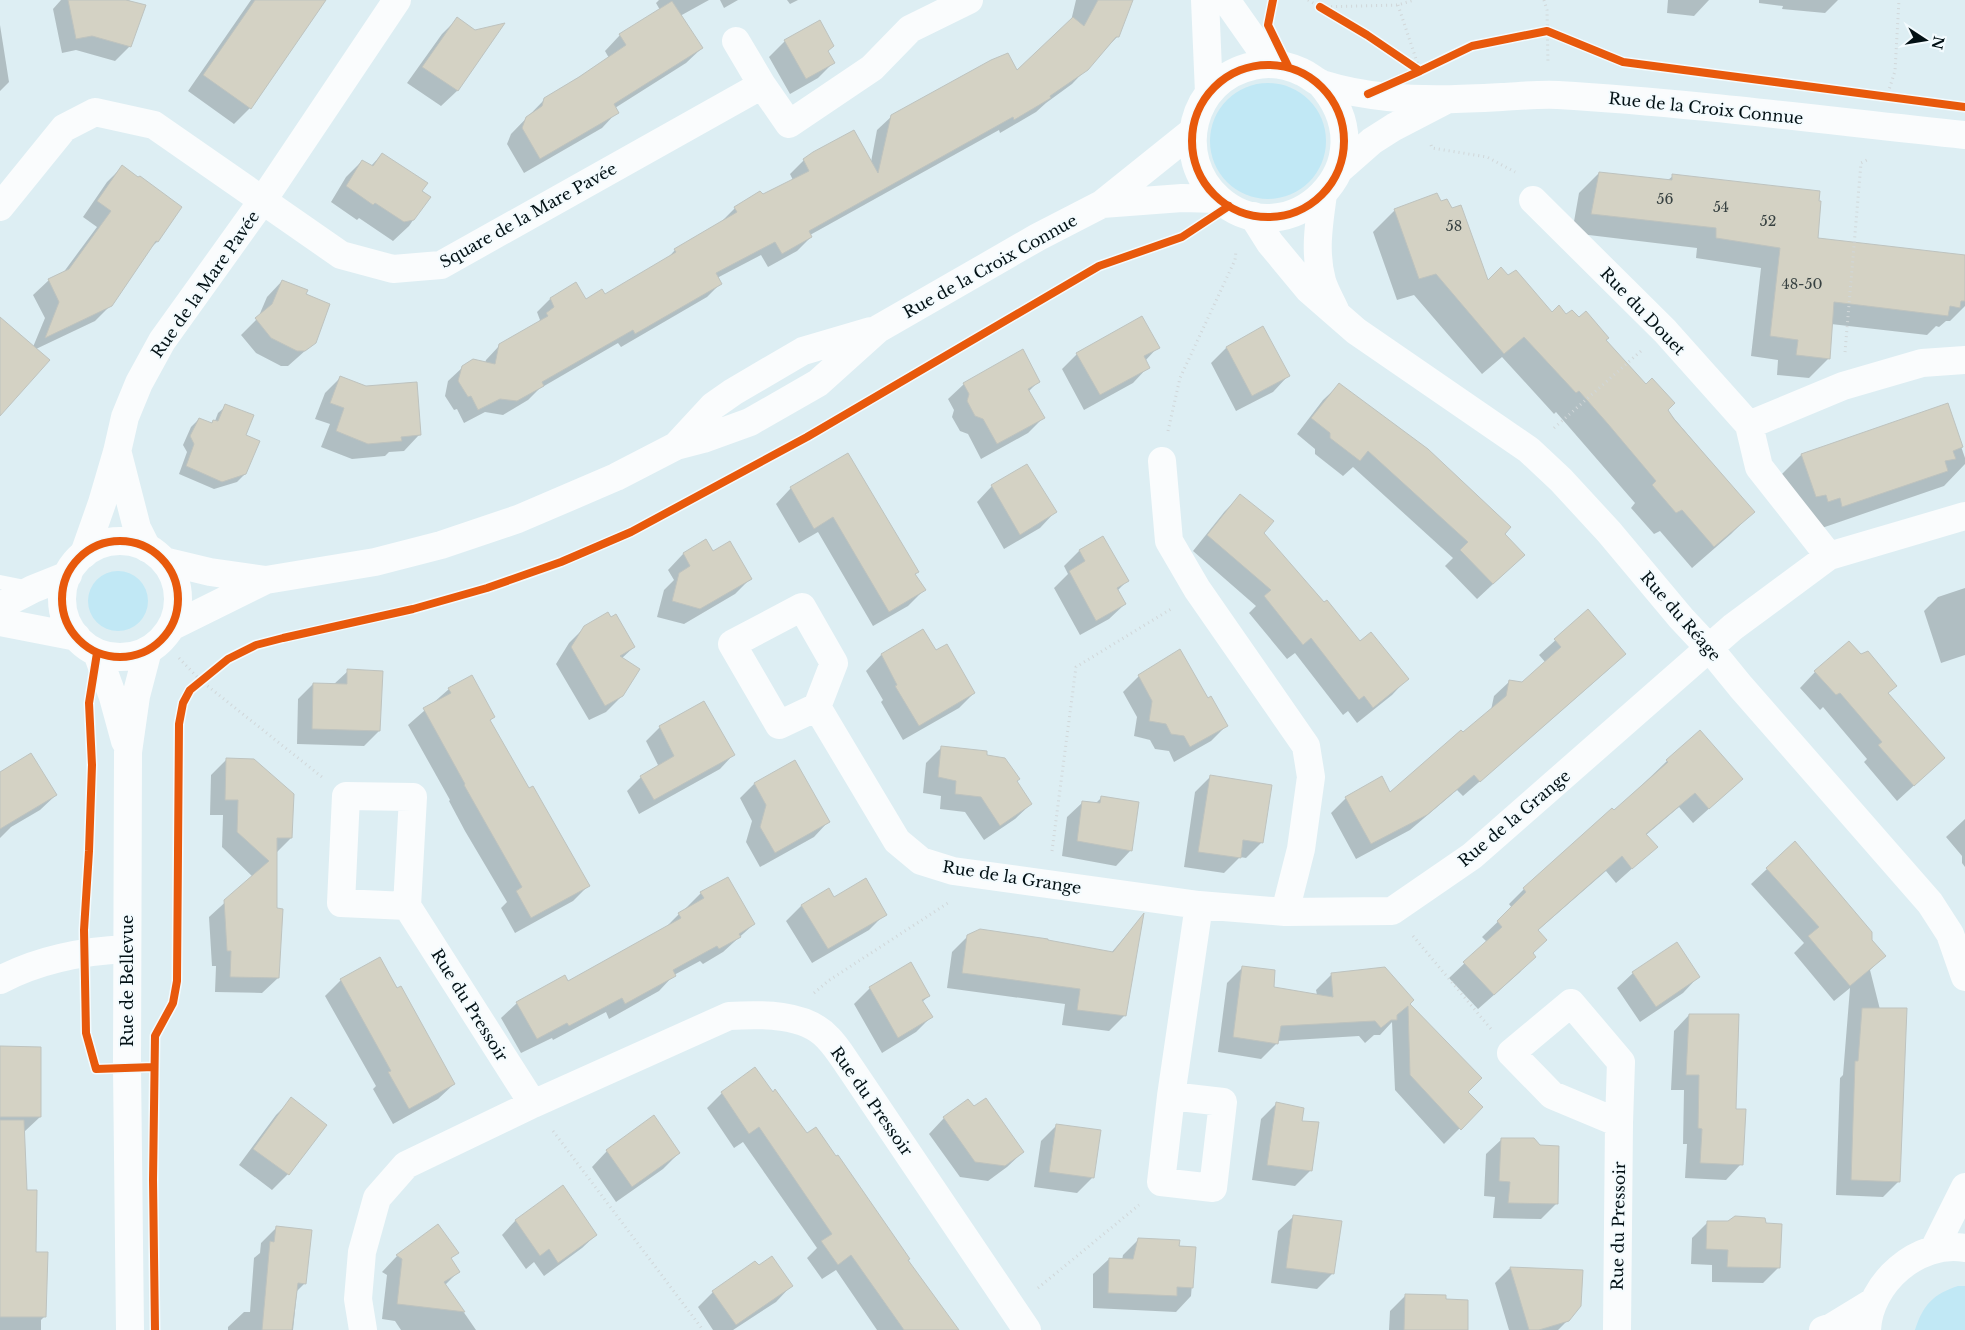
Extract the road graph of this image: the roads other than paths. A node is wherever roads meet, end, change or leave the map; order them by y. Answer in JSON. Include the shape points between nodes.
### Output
{"nodes":[{"id":1,"x":397,"y":0,"type":"edge"},
{"id":2,"x":969,"y":0,"type":"edge"},
{"id":3,"x":1205,"y":0,"type":"edge"},
{"id":4,"x":1226,"y":0,"type":"edge"},
{"id":5,"x":736,"y":41,"type":"dead end"},
{"id":6,"x":1271,"y":64,"type":"junction"},
{"id":7,"x":1320,"y":83,"type":"junction"},
{"id":8,"x":762,"y":85,"type":"junction"},
{"id":9,"x":1209,"y":92,"type":"junction"},
{"id":10,"x":1447,"y":100,"type":"junction"},
{"id":11,"x":1193,"y":130,"type":"junction"},
{"id":12,"x":1965,"y":135,"type":"edge"},
{"id":13,"x":1339,"y":170,"type":"junction"},
{"id":14,"x":1323,"y":194,"type":"junction"},
{"id":15,"x":263,"y":200,"type":"junction"},
{"id":16,"x":1533,"y":200,"type":"dead end"},
{"id":17,"x":1102,"y":204,"type":"junction"},
{"id":18,"x":0,"y":207,"type":"edge"},
{"id":19,"x":1238,"y":209,"type":"junction"},
{"id":20,"x":1336,"y":314,"type":"junction"},
{"id":21,"x":1965,"y":360,"type":"edge"},
{"id":22,"x":1749,"y":425,"type":"junction"},
{"id":23,"x":117,"y":452,"type":"junction"},
{"id":24,"x":1162,"y":461,"type":"road end"},
{"id":25,"x":1965,"y":516,"type":"edge"},
{"id":26,"x":156,"y":554,"type":"junction"},
{"id":27,"x":1829,"y":556,"type":"junction"},
{"id":28,"x":76,"y":565,"type":"junction"},
{"id":29,"x":266,"y":580,"type":"junction"},
{"id":30,"x":0,"y":582,"type":"edge"},
{"id":31,"x":33,"y":589,"type":"junction"},
{"id":32,"x":0,"y":606,"type":"edge"},
{"id":33,"x":0,"y":622,"type":"edge"},
{"id":34,"x":160,"y":639,"type":"junction"},
{"id":35,"x":87,"y":645,"type":"junction"},
{"id":36,"x":1710,"y":648,"type":"junction"},
{"id":37,"x":817,"y":707,"type":"dead end"},
{"id":38,"x":128,"y":752,"type":"junction"},
{"id":39,"x":1199,"y":905,"type":"junction"},
{"id":40,"x":408,"y":906,"type":"junction"},
{"id":41,"x":1285,"y":912,"type":"junction"},
{"id":42,"x":127,"y":949,"type":"junction"},
{"id":43,"x":1965,"y":978,"type":"edge"},
{"id":44,"x":0,"y":980,"type":"edge"},
{"id":45,"x":1171,"y":1096,"type":"junction"},
{"id":46,"x":533,"y":1104,"type":"junction"},
{"id":47,"x":1619,"y":1123,"type":"junction"},
{"id":48,"x":1965,"y":1186,"type":"edge"},
{"id":49,"x":1965,"y":1248,"type":"edge"},
{"id":50,"x":1934,"y":1250,"type":"junction"},
{"id":51,"x":1873,"y":1302,"type":"junction"},
{"id":52,"x":1020,"y":1319,"type":"edge"},
{"id":53,"x":130,"y":1330,"type":"edge"},
{"id":54,"x":363,"y":1330,"type":"edge"},
{"id":55,"x":1617,"y":1330,"type":"edge"},
{"id":56,"x":1823,"y":1330,"type":"edge"},
{"id":57,"x":1867,"y":1330,"type":"edge"}],
"edges":[{"from":1,"to":15,"type":"street","name":"Rue de la Mare Pavée"},
{"from":2,"to":8,"type":"street","via":[[910,29],[872,68],[788,124]]},
{"from":3,"to":9,"type":"street"},
{"from":4,"to":6,"type":"street"},
{"from":5,"to":8,"type":"street"},
{"from":6,"to":7,"type":"street","via":[[1288,66]]},
{"from":6,"to":9,"type":"street","via":[[1237,71]]},
{"from":7,"to":10,"type":"street","name":"Rue de la Croix Connue","via":[[1390,97]]},
{"from":7,"to":13,"type":"street","via":[[1338,109],[1343,124],[1344,155]]},
{"from":8,"to":15,"type":"street","name":"Square de la Mare Pavée","via":[[442,265],[393,269],[341,255]]},
{"from":9,"to":11,"type":"street","via":[[1198,110]]},
{"from":10,"to":12,"type":"street","name":"Rue de la Croix Connue","via":[[1548,94],[1644,100]]},
{"from":10,"to":13,"type":"street","name":"Rue de la Croix Connue","via":[[1394,126]]},
{"from":11,"to":17,"type":"street","name":"Rue de la Croix Connue"},
{"from":11,"to":19,"type":"street","via":[[1192,150],[1206,185]]},
{"from":13,"to":14,"type":"street"},
{"from":14,"to":19,"type":"street","via":[[1298,212],[1268,217]]},
{"from":14,"to":20,"type":"street","name":"Rue du Réage","via":[[1318,231],[1319,257],[1322,281]]},
{"from":15,"to":18,"type":"street","name":"Rue de la Mare Pavée","via":[[154,125],[95,112],[64,128]]},
{"from":15,"to":23,"type":"street","name":"Rue de la Mare Pavée","via":[[162,341],[125,417]]},
{"from":16,"to":22,"type":"street","name":"Rue du Douet","via":[[1665,331]]},
{"from":17,"to":19,"type":"street","name":"Rue de la Croix Connue","via":[[1182,198]]},
{"from":17,"to":29,"type":"street","name":"Rue de la Croix Connue","via":[[878,329],[803,351],[713,406],[676,446],[616,477],[518,519],[441,545],[375,562]]},
{"from":19,"to":20,"type":"street","name":"Rue du Réage","via":[[1309,290]]},
{"from":20,"to":36,"type":"street","name":"Rue du Réage","via":[[1374,344],[1529,450],[1573,493]]},
{"from":21,"to":22,"type":"street","via":[[1922,363],[1843,386]]},
{"from":22,"to":27,"type":"street","name":"Rue du Douet","via":[[1759,467]]},
{"from":23,"to":26,"type":"street","name":"Rue de la Mare Pavée","via":[[135,520]]},
{"from":23,"to":28,"type":"street","name":"Rue de la Mare Pavée","via":[[102,503]]},
{"from":24,"to":41,"type":"street","via":[[1169,541],[1197,589],[1306,746],[1311,777],[1301,849]]},
{"from":25,"to":27,"type":"street"},
{"from":26,"to":28,"type":"street","via":[[131,542],[114,542],[98,546]]},
{"from":26,"to":29,"type":"street","name":"Rue de la Croix Connue","via":[[210,572]]},
{"from":26,"to":34,"type":"street","via":[[174,576],[178,593],[177,610]]},
{"from":27,"to":36,"type":"street","via":[[1733,627]]},
{"from":28,"to":31,"type":"street"},
{"from":28,"to":35,"type":"street","via":[[63,591],[63,608],[67,623]]},
{"from":29,"to":34,"type":"street","name":"Rue de la Croix Connue"},
{"from":30,"to":31,"type":"lane"},
{"from":31,"to":32,"type":"street"},
{"from":33,"to":35,"type":"street"},
{"from":34,"to":35,"type":"street","via":[[136,655],[123,657]]},
{"from":34,"to":38,"type":"street","name":"Rue de Bellevue","via":[[136,696]]},
{"from":35,"to":38,"type":"street","name":"Rue de Bellevue","via":[[114,698]]},
{"from":36,"to":41,"type":"street","name":"Rue de la Grange","via":[[1472,856],[1392,910]]},
{"from":36,"to":43,"type":"street","name":"Rue du Réage","via":[[1930,903],[1950,934]]},
{"from":37,"to":39,"type":"street","name":"Rue de la Grange","via":[[897,841],[921,861],[953,871]]},
{"from":38,"to":42,"type":"street","name":"Rue de Bellevue"},
{"from":39,"to":41,"type":"street","name":"Rue de la Grange"},
{"from":39,"to":45,"type":"street"},
{"from":40,"to":40,"type":"street","via":[[414,797],[346,796],[342,903]]},
{"from":40,"to":46,"type":"street","name":"Rue du Pressoir"},
{"from":42,"to":44,"type":"street","via":[[70,955]]},
{"from":42,"to":53,"type":"street","name":"Rue de Bellevue"},
{"from":45,"to":45,"type":"street","via":[[1161,1182],[1213,1188],[1223,1102]]},
{"from":46,"to":52,"type":"street","name":"Rue du Pressoir","via":[[729,1016],[758,1014],[785,1017],[809,1025],[827,1036],[851,1069]]},
{"from":46,"to":54,"type":"street","name":"Rue du Pressoir","via":[[406,1165],[377,1198],[362,1252],[358,1299]]},
{"from":47,"to":47,"type":"street","name":"Rue du Pressoir","via":[[1621,1062],[1571,1003],[1511,1053],[1552,1094]]},
{"from":47,"to":55,"type":"street","name":"Rue du Pressoir"},
{"from":48,"to":50,"type":"street"},
{"from":49,"to":50,"type":"street"},
{"from":50,"to":51,"type":"street","via":[[1908,1260],[1887,1279]]},
{"from":51,"to":56,"type":"street"},
{"from":51,"to":57,"type":"street"}]}
